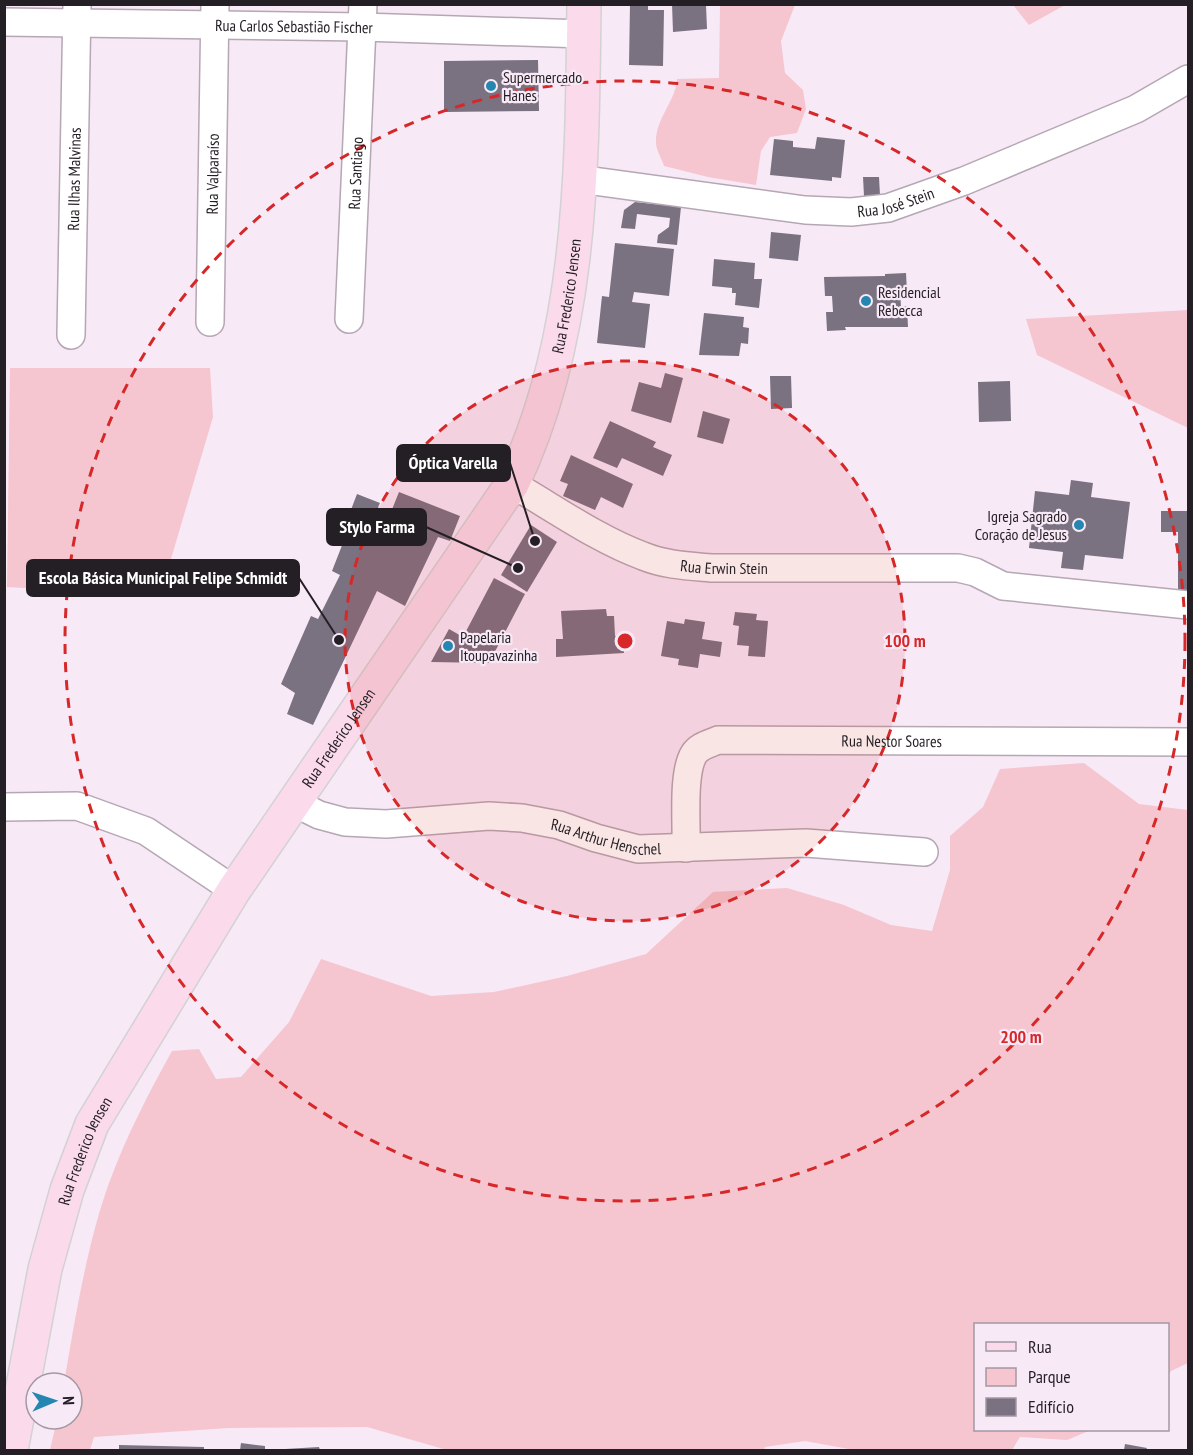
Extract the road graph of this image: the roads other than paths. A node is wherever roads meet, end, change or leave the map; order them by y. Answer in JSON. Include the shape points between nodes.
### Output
{"nodes":[{"id":1,"x":77,"y":15,"type":"edge"},
{"id":2,"x":215,"y":15,"type":"edge"},
{"id":3,"x":363,"y":16,"type":"edge"},
{"id":4,"x":584,"y":19,"type":"edge"},
{"id":5,"x":4,"y":22,"type":"edge"},
{"id":6,"x":1188,"y":79,"type":"edge"},
{"id":7,"x":579,"y":179,"type":"junction"},
{"id":8,"x":349,"y":319,"type":"dead end"},
{"id":9,"x":210,"y":322,"type":"dead end"},
{"id":10,"x":71,"y":335,"type":"dead end"},
{"id":11,"x":512,"y":484,"type":"junction"},
{"id":12,"x":1188,"y":605,"type":"edge"},
{"id":13,"x":1188,"y":742,"type":"edge"},
{"id":14,"x":293,"y":802,"type":"junction"},
{"id":15,"x":4,"y":807,"type":"edge"},
{"id":16,"x":686,"y":848,"type":"junction"},
{"id":17,"x":924,"y":852,"type":"dead end"},
{"id":18,"x":234,"y":890,"type":"junction"},
{"id":19,"x":11,"y":1450,"type":"edge"}],
"edges":[{"from":1,"to":2,"type":"street","name":"Rua Carlos Sebastião Fischer"},
{"from":1,"to":5,"type":"street","name":"Rua Carlos Sebastião Fischer"},
{"from":1,"to":10,"type":"street","name":"Rua Ilhas Malvinas"},
{"from":2,"to":3,"type":"street","name":"Rua Carlos Sebastião Fischer"},
{"from":2,"to":9,"type":"street","name":"Rua Valparaíso"},
{"from":3,"to":4,"type":"street","name":"Rua Carlos Sebastião Fischer"},
{"from":3,"to":8,"type":"street","name":"Rua Santiago"},
{"from":4,"to":7,"type":"main road","name":"Rua Frederico Jensen"},
{"from":6,"to":7,"type":"street","name":"Rua José Stein","via":[[1136,109],[964,181],[888,208],[851,212],[805,210]]},
{"from":7,"to":11,"type":"main road","name":"Rua Frederico Jensen","via":[[560,344],[533,442]]},
{"from":11,"to":12,"type":"street","name":"Rua Erwin Stein","via":[[605,538],[672,565],[958,568],[1003,586]]},
{"from":11,"to":14,"type":"main road","name":"Rua Frederico Jensen"},
{"from":13,"to":16,"type":"street","name":"Rua Nestor Soares","via":[[718,740],[701,747],[691,763]]},
{"from":14,"to":16,"type":"street","name":"Rua Arthur Henschel","via":[[345,822],[522,818],[638,849]]},
{"from":14,"to":18,"type":"main road","name":"Rua Frederico Jensen"},
{"from":15,"to":18,"type":"street","via":[[77,806],[146,831]]},
{"from":16,"to":17,"type":"street","name":"Rua Arthur Henschel","via":[[806,843]]},
{"from":18,"to":19,"type":"main road","name":"Rua Frederico Jensen","via":[[101,1107],[84,1145],[45,1269]]}]}
